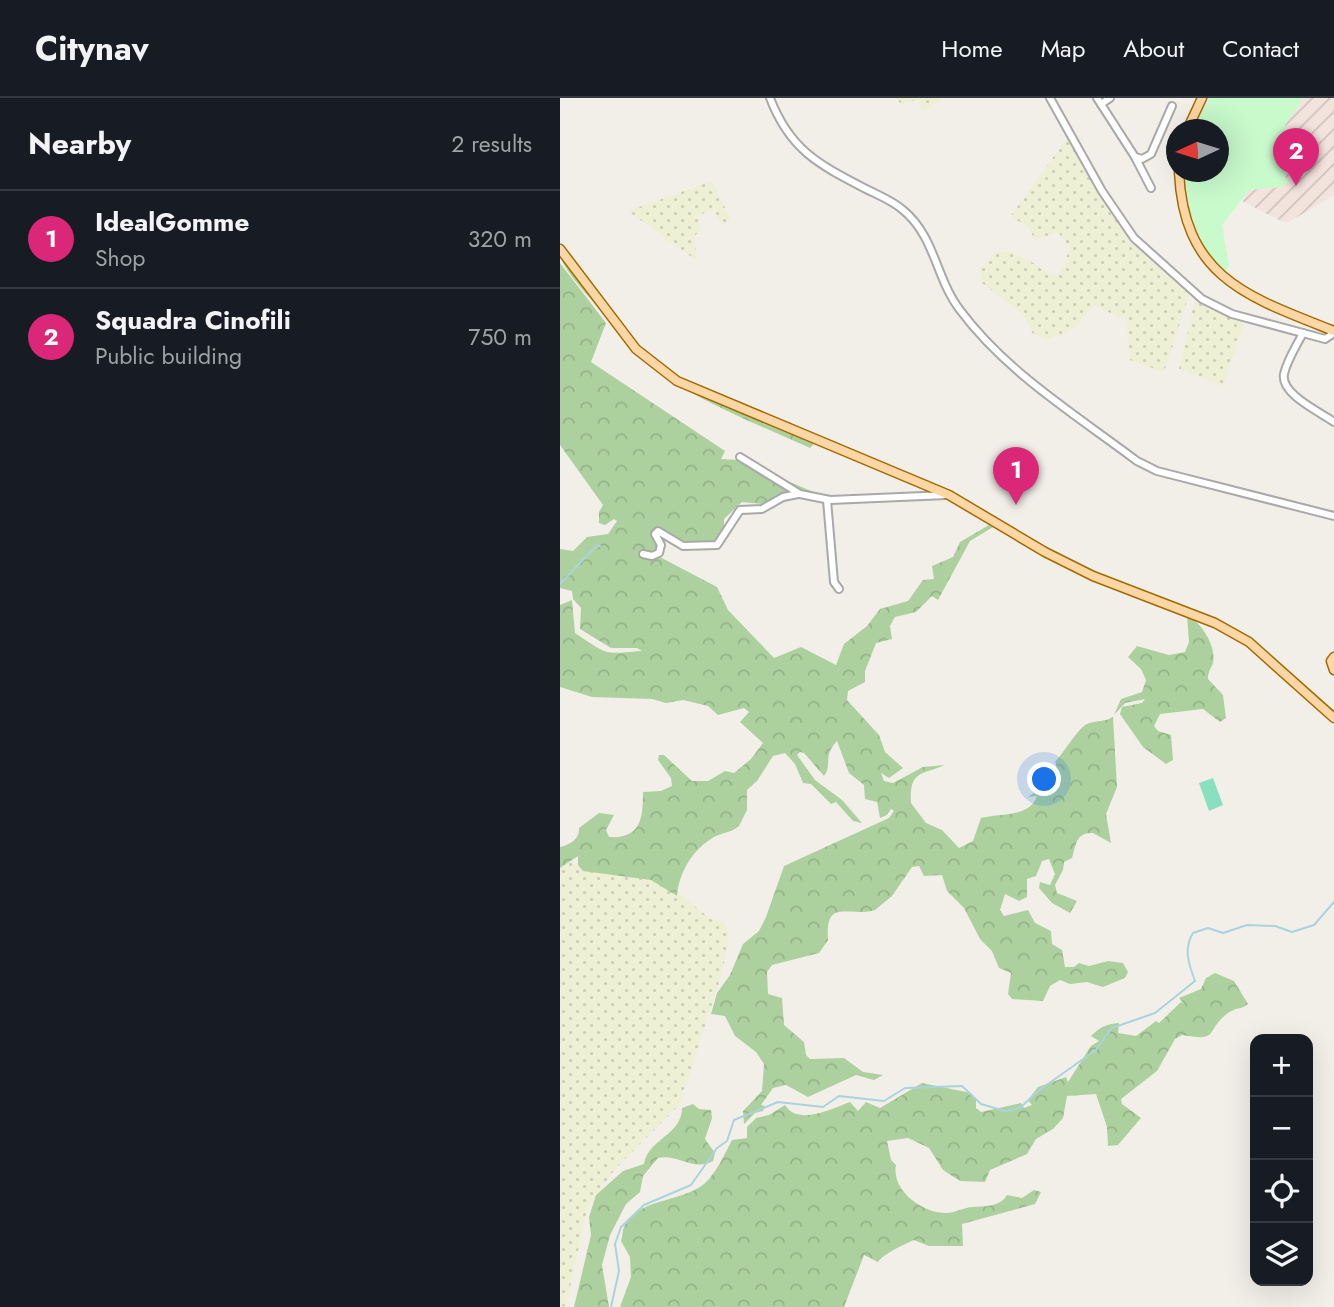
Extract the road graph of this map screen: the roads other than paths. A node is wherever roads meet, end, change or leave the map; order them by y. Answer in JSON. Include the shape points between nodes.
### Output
{"nodes":[{"id":1,"x":770,"y":98,"type":"edge"},
{"id":2,"x":1050,"y":98,"type":"edge"},
{"id":3,"x":1110,"y":98,"type":"edge"},
{"id":4,"x":1202,"y":98,"type":"edge"},
{"id":5,"x":1099,"y":101,"type":"edge"},
{"id":6,"x":1172,"y":106,"type":"dead end"},
{"id":7,"x":1192,"y":119,"type":"edge"},
{"id":8,"x":1135,"y":158,"type":"junction"},
{"id":9,"x":1181,"y":182,"type":"edge"},
{"id":10,"x":1151,"y":188,"type":"dead end"},
{"id":11,"x":560,"y":249,"type":"edge"},
{"id":12,"x":1334,"y":332,"type":"edge"},
{"id":13,"x":1303,"y":333,"type":"junction"},
{"id":14,"x":1334,"y":422,"type":"edge"},
{"id":15,"x":740,"y":457,"type":"dead end"},
{"id":16,"x":800,"y":494,"type":"junction"},
{"id":17,"x":949,"y":495,"type":"junction"},
{"id":18,"x":827,"y":500,"type":"junction"},
{"id":19,"x":1334,"y":516,"type":"edge"},
{"id":20,"x":643,"y":554,"type":"dead end"},
{"id":21,"x":839,"y":589,"type":"dead end"},
{"id":22,"x":1334,"y":657,"type":"edge"},
{"id":23,"x":1334,"y":670,"type":"edge"},
{"id":24,"x":1334,"y":718,"type":"edge"}],
"edges":[{"from":1,"to":19,"type":"street","via":[[780,126],[795,145],[902,209],[916,223],[960,311],[1022,375],[1137,461],[1157,471]]},
{"from":2,"to":13,"type":"street","via":[[1133,238],[1202,299],[1232,314]]},
{"from":3,"to":5,"type":"street"},
{"from":4,"to":7,"type":"main road"},
{"from":5,"to":8,"type":"street"},
{"from":6,"to":8,"type":"street","via":[[1151,155]]},
{"from":8,"to":10,"type":"street"},
{"from":9,"to":12,"type":"main road","via":[[1186,220],[1201,252],[1220,276],[1262,303]]},
{"from":11,"to":17,"type":"main road","via":[[636,349],[677,381]]},
{"from":12,"to":13,"type":"street","via":[[1325,339]]},
{"from":13,"to":14,"type":"street","via":[[1284,373],[1284,383]]},
{"from":15,"to":16,"type":"street"},
{"from":16,"to":18,"type":"street"},
{"from":16,"to":20,"type":"street","via":[[762,509],[740,510],[717,545],[683,546],[659,531],[655,534],[661,545],[659,553]]},
{"from":17,"to":18,"type":"street"},
{"from":17,"to":24,"type":"main road","via":[[1045,552],[1215,623],[1249,642]]},
{"from":18,"to":21,"type":"street","via":[[834,582]]},
{"from":22,"to":23,"type":"main road"}]}
